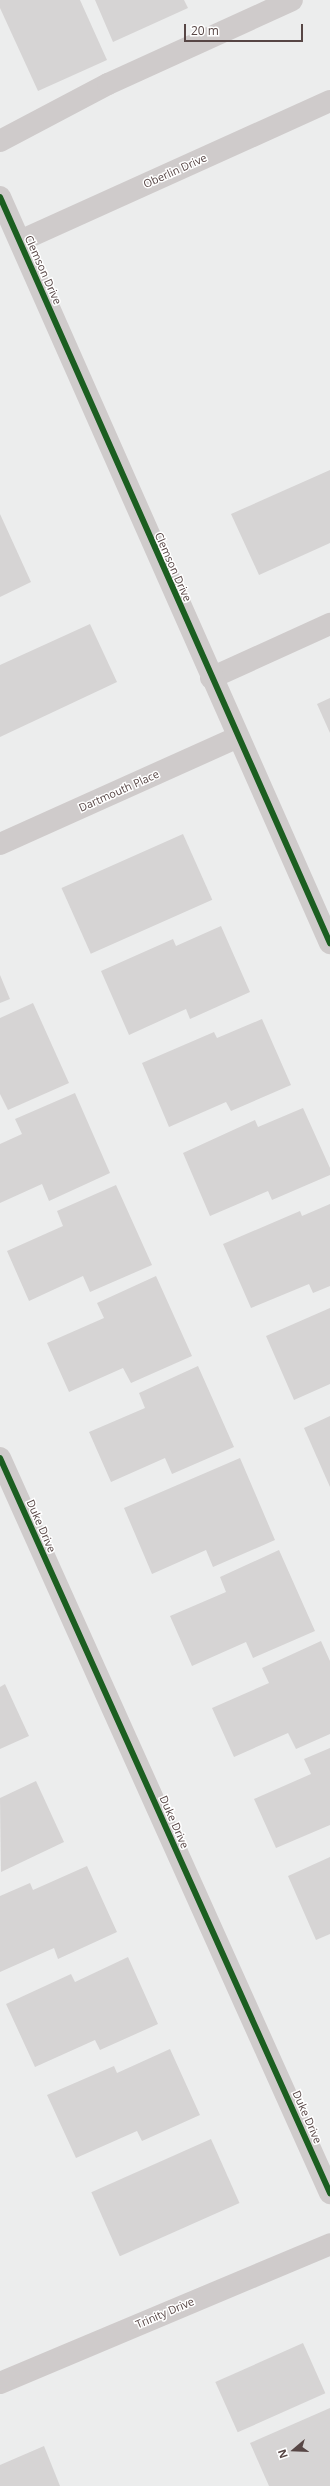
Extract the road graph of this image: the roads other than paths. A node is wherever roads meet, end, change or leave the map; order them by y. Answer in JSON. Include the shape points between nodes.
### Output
{"nodes":[{"id":1,"x":292,"y":0,"type":"edge"},
{"id":2,"x":330,"y":101,"type":"edge"},
{"id":3,"x":0,"y":141,"type":"edge"},
{"id":4,"x":0,"y":197,"type":"edge"},
{"id":5,"x":20,"y":242,"type":"junction"},
{"id":6,"x":330,"y":624,"type":"edge"},
{"id":7,"x":211,"y":678,"type":"junction"},
{"id":8,"x":238,"y":737,"type":"junction"},
{"id":9,"x":0,"y":844,"type":"edge"},
{"id":10,"x":324,"y":914,"type":"edge"},
{"id":11,"x":330,"y":944,"type":"edge"},
{"id":12,"x":0,"y":1458,"type":"edge"},
{"id":13,"x":330,"y":2193,"type":"edge"},
{"id":14,"x":330,"y":2244,"type":"edge"},
{"id":15,"x":0,"y":2383,"type":"edge"}],
"edges":[{"from":1,"to":3,"type":"street","via":[[108,84]]},
{"from":2,"to":5,"type":"street","name":"Oberlin Drive"},
{"from":4,"to":5,"type":"street","name":"Clemson Drive"},
{"from":5,"to":7,"type":"street","name":"Clemson Drive"},
{"from":6,"to":7,"type":"street"},
{"from":7,"to":8,"type":"street","name":"Clemson Drive"},
{"from":8,"to":9,"type":"street","name":"Dartmouth Place"},
{"from":8,"to":10,"type":"street","name":"Clemson Drive"},
{"from":10,"to":11,"type":"street","name":"Clemson Drive"},
{"from":12,"to":13,"type":"street","name":"Duke Drive"},
{"from":14,"to":15,"type":"street","name":"Trinity Drive"}]}
